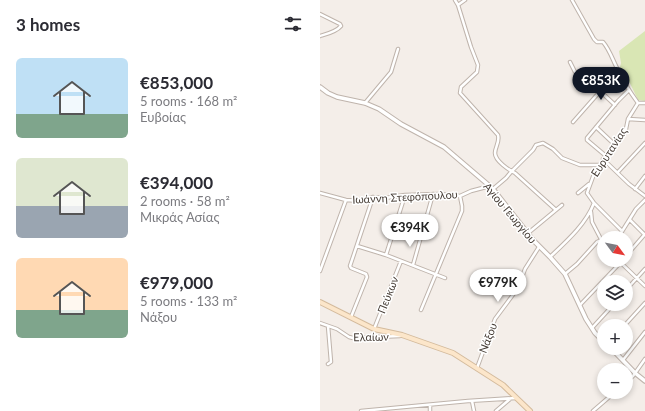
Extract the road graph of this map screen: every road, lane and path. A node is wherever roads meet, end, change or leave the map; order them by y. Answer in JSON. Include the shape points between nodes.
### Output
{"nodes":[{"id":1,"x":455,"y":0,"type":"edge"},
{"id":2,"x":466,"y":0,"type":"edge"},
{"id":3,"x":572,"y":0,"type":"edge"},
{"id":4,"x":458,"y":5,"type":"junction"},
{"id":5,"x":320,"y":14,"type":"edge"},
{"id":6,"x":320,"y":36,"type":"edge"},
{"id":7,"x":398,"y":49,"type":"dead end"},
{"id":8,"x":570,"y":62,"type":"dead end"},
{"id":9,"x":618,"y":71,"type":"junction"},
{"id":10,"x":320,"y":87,"type":"edge"},
{"id":11,"x":629,"y":90,"type":"junction"},
{"id":12,"x":601,"y":91,"type":"junction"},
{"id":13,"x":366,"y":103,"type":"junction"},
{"id":14,"x":638,"y":103,"type":"junction"},
{"id":15,"x":645,"y":103,"type":"edge"},
{"id":16,"x":615,"y":105,"type":"junction"},
{"id":17,"x":628,"y":119,"type":"junction"},
{"id":18,"x":645,"y":120,"type":"edge"},
{"id":19,"x":572,"y":122,"type":"dead end"},
{"id":20,"x":596,"y":127,"type":"junction"},
{"id":21,"x":645,"y":143,"type":"edge"},
{"id":22,"x":614,"y":144,"type":"junction"},
{"id":23,"x":606,"y":156,"type":"junction"},
{"id":24,"x":603,"y":160,"type":"junction"},
{"id":25,"x":600,"y":165,"type":"junction"},
{"id":26,"x":510,"y":172,"type":"junction"},
{"id":27,"x":618,"y":172,"type":"junction"},
{"id":28,"x":645,"y":176,"type":"edge"},
{"id":29,"x":590,"y":184,"type":"junction"},
{"id":30,"x":490,"y":186,"type":"junction"},
{"id":31,"x":493,"y":189,"type":"junction"},
{"id":32,"x":635,"y":189,"type":"junction"},
{"id":33,"x":578,"y":192,"type":"dead end"},
{"id":34,"x":320,"y":193,"type":"edge"},
{"id":35,"x":433,"y":194,"type":"junction"},
{"id":36,"x":405,"y":195,"type":"junction"},
{"id":37,"x":460,"y":196,"type":"junction"},
{"id":38,"x":645,"y":196,"type":"edge"},
{"id":39,"x":373,"y":197,"type":"junction"},
{"id":40,"x":346,"y":200,"type":"junction"},
{"id":41,"x":645,"y":200,"type":"edge"},
{"id":42,"x":594,"y":203,"type":"junction"},
{"id":43,"x":642,"y":203,"type":"junction"},
{"id":44,"x":562,"y":205,"type":"dead end"},
{"id":45,"x":645,"y":206,"type":"edge"},
{"id":46,"x":556,"y":210,"type":"junction"},
{"id":47,"x":591,"y":211,"type":"junction"},
{"id":48,"x":630,"y":220,"type":"junction"},
{"id":49,"x":622,"y":231,"type":"joint"},
{"id":50,"x":597,"y":233,"type":"edge"},
{"id":51,"x":527,"y":234,"type":"junction"},
{"id":52,"x":645,"y":235,"type":"edge"},
{"id":53,"x":597,"y":242,"type":"edge"},
{"id":54,"x":357,"y":246,"type":"junction"},
{"id":55,"x":539,"y":247,"type":"junction"},
{"id":56,"x":633,"y":248,"type":"edge"},
{"id":57,"x":386,"y":255,"type":"junction"},
{"id":58,"x":550,"y":257,"type":"junction"},
{"id":59,"x":401,"y":261,"type":"junction"},
{"id":60,"x":413,"y":265,"type":"junction"},
{"id":61,"x":615,"y":267,"type":"edge"},
{"id":62,"x":626,"y":267,"type":"edge"},
{"id":63,"x":645,"y":269,"type":"edge"},
{"id":64,"x":320,"y":271,"type":"edge"},
{"id":65,"x":565,"y":274,"type":"junction"},
{"id":66,"x":435,"y":275,"type":"junction"},
{"id":67,"x":446,"y":278,"type":"dead end"},
{"id":68,"x":636,"y":278,"type":"junction"},
{"id":69,"x":633,"y":282,"type":"edge"},
{"id":70,"x":645,"y":286,"type":"edge"},
{"id":71,"x":320,"y":302,"type":"edge"},
{"id":72,"x":645,"y":303,"type":"edge"},
{"id":73,"x":580,"y":305,"type":"junction"},
{"id":74,"x":421,"y":310,"type":"dead end"},
{"id":75,"x":608,"y":311,"type":"edge"},
{"id":76,"x":351,"y":317,"type":"junction"},
{"id":77,"x":630,"y":319,"type":"edge"},
{"id":78,"x":320,"y":323,"type":"edge"},
{"id":79,"x":328,"y":326,"type":"junction"},
{"id":80,"x":592,"y":328,"type":"junction"},
{"id":81,"x":374,"y":329,"type":"junction"},
{"id":82,"x":645,"y":332,"type":"edge"},
{"id":83,"x":597,"y":334,"type":"edge"},
{"id":84,"x":402,"y":335,"type":"junction"},
{"id":85,"x":618,"y":355,"type":"edge"},
{"id":86,"x":623,"y":360,"type":"junction"},
{"id":87,"x":645,"y":360,"type":"edge"},
{"id":88,"x":328,"y":364,"type":"dead end"},
{"id":89,"x":477,"y":369,"type":"junction"},
{"id":90,"x":635,"y":373,"type":"junction"},
{"id":91,"x":645,"y":381,"type":"edge"},
{"id":92,"x":517,"y":398,"type":"junction"},
{"id":93,"x":510,"y":399,"type":"junction"},
{"id":94,"x":607,"y":399,"type":"edge"},
{"id":95,"x":472,"y":401,"type":"junction"},
{"id":96,"x":430,"y":405,"type":"junction"},
{"id":97,"x":361,"y":411,"type":"edge"},
{"id":98,"x":369,"y":411,"type":"edge"},
{"id":99,"x":430,"y":411,"type":"edge"},
{"id":100,"x":474,"y":411,"type":"edge"},
{"id":101,"x":496,"y":411,"type":"edge"},
{"id":102,"x":530,"y":411,"type":"edge"},
{"id":103,"x":593,"y":411,"type":"edge"}],
"edges":[{"from":1,"to":4,"type":"street"},
{"from":2,"to":4,"type":"street"},
{"from":3,"to":9,"type":"street","via":[[594,39],[603,42],[607,47]]},
{"from":4,"to":26,"type":"street","via":[[478,65],[477,72],[461,87],[460,93],[496,131],[499,138],[495,155]]},
{"from":5,"to":6,"type":"street","via":[[341,26]]},
{"from":7,"to":13,"type":"street","via":[[391,72]]},
{"from":8,"to":12,"type":"street","via":[[575,72]]},
{"from":9,"to":11,"type":"street"},
{"from":9,"to":12,"type":"street"},
{"from":10,"to":13,"type":"street","name":"Αγίου Γεωργίου","via":[[337,97]]},
{"from":11,"to":14,"type":"street"},
{"from":11,"to":16,"type":"street"},
{"from":12,"to":16,"type":"street"},
{"from":12,"to":19,"type":"street"},
{"from":13,"to":30,"type":"street","name":"Αγίου Γεωργίου","via":[[444,147]]},
{"from":14,"to":15,"type":"street"},
{"from":14,"to":17,"type":"street","name":"Ευρυτανίας"},
{"from":16,"to":20,"type":"street"},
{"from":17,"to":18,"type":"street"},
{"from":17,"to":22,"type":"street","name":"Ευρυτανίας","via":[[626,129]]},
{"from":20,"to":22,"type":"street"},
{"from":20,"to":23,"type":"street","via":[[587,140]]},
{"from":21,"to":27,"type":"street"},
{"from":22,"to":23,"type":"street","name":"Ευρυτανίας"},
{"from":23,"to":24,"type":"street","name":"Ευρυτανίας"},
{"from":24,"to":25,"type":"street","name":"Ευρυτανίας"},
{"from":24,"to":27,"type":"street"},
{"from":25,"to":26,"type":"street","via":[[580,165],[562,158],[553,149],[540,143]]},
{"from":25,"to":29,"type":"street","name":"Ευρυτανίας"},
{"from":26,"to":31,"type":"street"},
{"from":26,"to":46,"type":"street"},
{"from":27,"to":32,"type":"street"},
{"from":28,"to":32,"type":"street"},
{"from":29,"to":33,"type":"street"},
{"from":29,"to":42,"type":"street","name":"Ευρυτανίας","via":[[587,193]]},
{"from":30,"to":31,"type":"street","name":"Αγίου Γεωργίου"},
{"from":30,"to":37,"type":"street","name":"Ιωάννη Στεφόπουλου"},
{"from":31,"to":51,"type":"street","name":"Αγίου Γεωργίου"},
{"from":32,"to":38,"type":"street"},
{"from":34,"to":40,"type":"street","name":"Ιωάννη Στεφόπουλου"},
{"from":35,"to":36,"type":"street","name":"Ιωάννη Στεφόπουλου"},
{"from":35,"to":37,"type":"street","name":"Ιωάννη Στεφόπουλου"},
{"from":35,"to":60,"type":"street"},
{"from":36,"to":39,"type":"street","name":"Ιωάννη Στεφόπουλου"},
{"from":36,"to":57,"type":"street"},
{"from":37,"to":66,"type":"street","via":[[462,211]]},
{"from":39,"to":40,"type":"street","name":"Ιωάννη Στεφόπουλου","via":[[360,201]]},
{"from":39,"to":54,"type":"street"},
{"from":40,"to":64,"type":"street"},
{"from":41,"to":43,"type":"street"},
{"from":42,"to":47,"type":"street"},
{"from":42,"to":49,"type":"street"},
{"from":43,"to":45,"type":"street"},
{"from":43,"to":48,"type":"street"},
{"from":44,"to":46,"type":"street"},
{"from":46,"to":51,"type":"street"},
{"from":47,"to":50,"type":"street"},
{"from":47,"to":58,"type":"street"},
{"from":48,"to":49,"type":"street"},
{"from":48,"to":52,"type":"street"},
{"from":51,"to":55,"type":"street","name":"Αγίου Γεωργίου"},
{"from":52,"to":56,"type":"street"},
{"from":53,"to":65,"type":"street"},
{"from":54,"to":57,"type":"street"},
{"from":54,"to":76,"type":"street","via":[[350,267],[366,275],[366,279]]},
{"from":55,"to":58,"type":"street","name":"Αγίου Γεωργίου"},
{"from":55,"to":89,"type":"street","name":"Νάξου","via":[[525,269],[518,288],[495,319]]},
{"from":57,"to":59,"type":"street"},
{"from":58,"to":65,"type":"street","name":"Αγίου Γεωργίου"},
{"from":59,"to":60,"type":"street"},
{"from":59,"to":81,"type":"street","name":"Πεύκων"},
{"from":60,"to":66,"type":"street"},
{"from":61,"to":73,"type":"street"},
{"from":62,"to":68,"type":"street"},
{"from":63,"to":68,"type":"street"},
{"from":65,"to":73,"type":"street","name":"Αγίου Γεωργίου"},
{"from":66,"to":67,"type":"street"},
{"from":66,"to":74,"type":"street"},
{"from":68,"to":69,"type":"street"},
{"from":68,"to":70,"type":"street"},
{"from":71,"to":76,"type":"main road"},
{"from":72,"to":77,"type":"street"},
{"from":73,"to":80,"type":"street","name":"Αγίου Γεωργίου"},
{"from":75,"to":80,"type":"street"},
{"from":76,"to":81,"type":"main road"},
{"from":78,"to":79,"type":"street","name":"Ελαίων"},
{"from":79,"to":84,"type":"street","name":"Ελαίων","via":[[353,338]]},
{"from":79,"to":88,"type":"street","via":[[331,362]]},
{"from":80,"to":83,"type":"street","name":"Αγίου Γεωργίου"},
{"from":81,"to":84,"type":"main road"},
{"from":82,"to":86,"type":"street"},
{"from":84,"to":89,"type":"main road","via":[[453,353]]},
{"from":85,"to":86,"type":"street"},
{"from":86,"to":90,"type":"street"},
{"from":87,"to":90,"type":"street"},
{"from":89,"to":92,"type":"main road","via":[[503,385]]},
{"from":90,"to":91,"type":"street"},
{"from":92,"to":93,"type":"street"},
{"from":92,"to":102,"type":"main road"},
{"from":93,"to":95,"type":"street"},
{"from":93,"to":101,"type":"street"},
{"from":94,"to":103,"type":"street"},
{"from":95,"to":96,"type":"street"},
{"from":95,"to":100,"type":"street"},
{"from":96,"to":98,"type":"street"},
{"from":96,"to":99,"type":"street"},
{"from":97,"to":98,"type":"street"}]}
